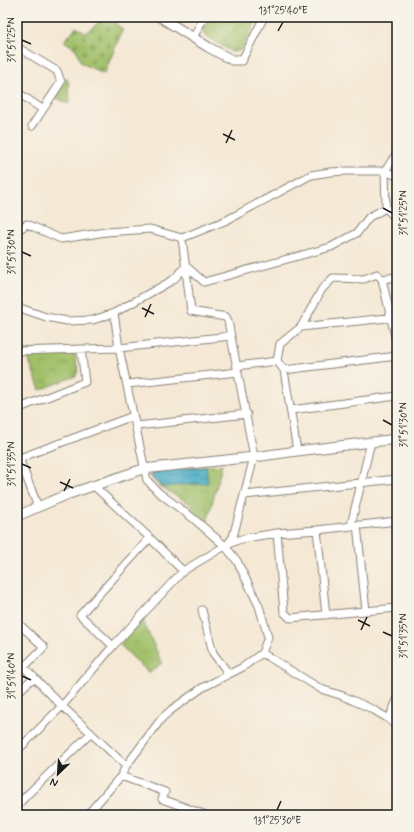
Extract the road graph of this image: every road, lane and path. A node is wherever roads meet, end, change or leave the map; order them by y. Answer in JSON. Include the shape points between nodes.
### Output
{"nodes":[{"id":1,"x":160,"y":17,"type":"edge"},
{"id":2,"x":204,"y":17,"type":"edge"},
{"id":3,"x":264,"y":17,"type":"edge"},
{"id":4,"x":193,"y":38,"type":"junction"},
{"id":5,"x":17,"y":47,"type":"edge"},
{"id":6,"x":242,"y":60,"type":"joint"},
{"id":7,"x":17,"y":92,"type":"edge"},
{"id":8,"x":42,"y":109,"type":"junction"},
{"id":9,"x":32,"y":126,"type":"dead end"},
{"id":10,"x":397,"y":153,"type":"edge"},
{"id":11,"x":385,"y":171,"type":"junction"},
{"id":12,"x":397,"y":176,"type":"edge"},
{"id":13,"x":386,"y":208,"type":"junction"},
{"id":14,"x":397,"y":220,"type":"edge"},
{"id":15,"x":17,"y":231,"type":"edge"},
{"id":16,"x":182,"y":238,"type":"junction"},
{"id":17,"x":186,"y":266,"type":"junction"},
{"id":18,"x":397,"y":277,"type":"edge"},
{"id":19,"x":382,"y":279,"type":"junction"},
{"id":20,"x":17,"y":306,"type":"edge"},
{"id":21,"x":114,"y":313,"type":"junction"},
{"id":22,"x":394,"y":317,"type":"edge"},
{"id":23,"x":301,"y":327,"type":"junction"},
{"id":24,"x":231,"y":336,"type":"junction"},
{"id":25,"x":397,"y":344,"type":"edge"},
{"id":26,"x":119,"y":348,"type":"junction"},
{"id":27,"x":82,"y":349,"type":"junction"},
{"id":28,"x":17,"y":351,"type":"edge"},
{"id":29,"x":397,"y":356,"type":"edge"},
{"id":30,"x":277,"y":361,"type":"junction"},
{"id":31,"x":237,"y":369,"type":"junction"},
{"id":32,"x":284,"y":370,"type":"junction"},
{"id":33,"x":128,"y":384,"type":"junction"},
{"id":34,"x":397,"y":396,"type":"edge"},
{"id":35,"x":17,"y":409,"type":"edge"},
{"id":36,"x":291,"y":410,"type":"junction"},
{"id":37,"x":246,"y":414,"type":"junction"},
{"id":38,"x":133,"y":416,"type":"junction"},
{"id":39,"x":136,"y":426,"type":"junction"},
{"id":40,"x":397,"y":439,"type":"edge"},
{"id":41,"x":371,"y":442,"type":"junction"},
{"id":42,"x":297,"y":450,"type":"junction"},
{"id":43,"x":18,"y":456,"type":"edge"},
{"id":44,"x":254,"y":457,"type":"junction"},
{"id":45,"x":143,"y":469,"type":"junction"},
{"id":46,"x":397,"y":479,"type":"edge"},
{"id":47,"x":360,"y":483,"type":"junction"},
{"id":48,"x":94,"y":486,"type":"junction"},
{"id":49,"x":245,"y":495,"type":"junction"},
{"id":50,"x":38,"y":507,"type":"junction"},
{"id":51,"x":17,"y":516,"type":"edge"},
{"id":52,"x":397,"y":521,"type":"edge"},
{"id":53,"x":354,"y":525,"type":"junction"},
{"id":54,"x":317,"y":530,"type":"junction"},
{"id":55,"x":277,"y":533,"type":"junction"},
{"id":56,"x":150,"y":538,"type":"junction"},
{"id":57,"x":225,"y":546,"type":"junction"},
{"id":58,"x":183,"y":571,"type":"junction"},
{"id":59,"x":397,"y":608,"type":"edge"},
{"id":60,"x":202,"y":610,"type":"dead end"},
{"id":61,"x":366,"y":612,"type":"junction"},
{"id":62,"x":326,"y":615,"type":"junction"},
{"id":63,"x":17,"y":628,"type":"edge"},
{"id":64,"x":112,"y":646,"type":"junction"},
{"id":65,"x":262,"y":653,"type":"junction"},
{"id":66,"x":229,"y":674,"type":"junction"},
{"id":67,"x":34,"y":677,"type":"junction"},
{"id":68,"x":17,"y":694,"type":"edge"},
{"id":69,"x":397,"y":700,"type":"edge"},
{"id":70,"x":62,"y":706,"type":"junction"},
{"id":71,"x":389,"y":719,"type":"junction"},
{"id":72,"x":397,"y":727,"type":"edge"},
{"id":73,"x":91,"y":733,"type":"junction"},
{"id":74,"x":17,"y":751,"type":"edge"},
{"id":75,"x":126,"y":766,"type":"junction"},
{"id":76,"x":121,"y":776,"type":"junction"},
{"id":77,"x":17,"y":806,"type":"edge"},
{"id":78,"x":87,"y":815,"type":"edge"},
{"id":79,"x":206,"y":815,"type":"edge"}],
"edges":[{"from":1,"to":4,"type":"street"},
{"from":2,"to":4,"type":"street"},
{"from":3,"to":6,"type":"street"},
{"from":4,"to":6,"type":"street","via":[[232,60]]},
{"from":5,"to":8,"type":"street","via":[[57,71],[61,82]]},
{"from":7,"to":8,"type":"street"},
{"from":8,"to":9,"type":"street"},
{"from":10,"to":11,"type":"street"},
{"from":11,"to":12,"type":"street"},
{"from":11,"to":13,"type":"street"},
{"from":11,"to":16,"type":"street","via":[[311,175],[227,220]]},
{"from":13,"to":14,"type":"street"},
{"from":13,"to":17,"type":"street","via":[[369,217],[357,233],[331,247],[204,282]]},
{"from":15,"to":16,"type":"street","via":[[27,224],[61,239],[150,229]]},
{"from":16,"to":17,"type":"street"},
{"from":17,"to":21,"type":"street","via":[[173,280]]},
{"from":17,"to":24,"type":"street","via":[[191,311],[226,317]]},
{"from":18,"to":19,"type":"street"},
{"from":19,"to":22,"type":"street"},
{"from":19,"to":23,"type":"street","via":[[377,274],[364,278],[332,279],[322,289]]},
{"from":20,"to":21,"type":"street","via":[[46,317],[67,321],[93,320]]},
{"from":21,"to":26,"type":"street"},
{"from":22,"to":23,"type":"street"},
{"from":22,"to":25,"type":"street"},
{"from":23,"to":30,"type":"street","via":[[280,344]]},
{"from":24,"to":26,"type":"street"},
{"from":24,"to":31,"type":"street"},
{"from":26,"to":27,"type":"street"},
{"from":26,"to":33,"type":"street"},
{"from":27,"to":28,"type":"street"},
{"from":27,"to":35,"type":"street","via":[[85,382]]},
{"from":29,"to":32,"type":"street"},
{"from":30,"to":31,"type":"street"},
{"from":30,"to":32,"type":"street"},
{"from":31,"to":33,"type":"street"},
{"from":31,"to":37,"type":"street"},
{"from":32,"to":36,"type":"street"},
{"from":33,"to":38,"type":"street"},
{"from":34,"to":36,"type":"street"},
{"from":36,"to":42,"type":"street"},
{"from":37,"to":39,"type":"street"},
{"from":37,"to":44,"type":"street"},
{"from":38,"to":39,"type":"street"},
{"from":38,"to":43,"type":"street"},
{"from":39,"to":45,"type":"street"},
{"from":40,"to":41,"type":"street"},
{"from":41,"to":42,"type":"street"},
{"from":41,"to":47,"type":"street"},
{"from":42,"to":44,"type":"street"},
{"from":43,"to":50,"type":"street"},
{"from":44,"to":45,"type":"street"},
{"from":44,"to":49,"type":"street"},
{"from":45,"to":48,"type":"street"},
{"from":45,"to":57,"type":"street","via":[[147,480],[158,492]]},
{"from":46,"to":47,"type":"street"},
{"from":47,"to":49,"type":"street"},
{"from":47,"to":53,"type":"street"},
{"from":48,"to":50,"type":"street"},
{"from":48,"to":56,"type":"street"},
{"from":49,"to":57,"type":"street","via":[[233,537]]},
{"from":50,"to":51,"type":"street"},
{"from":52,"to":53,"type":"street"},
{"from":53,"to":54,"type":"street"},
{"from":53,"to":61,"type":"street"},
{"from":54,"to":55,"type":"street"},
{"from":54,"to":62,"type":"street"},
{"from":55,"to":57,"type":"street","via":[[238,540]]},
{"from":55,"to":62,"type":"street","via":[[284,612],[290,618]]},
{"from":56,"to":58,"type":"street"},
{"from":56,"to":64,"type":"street","via":[[80,615]]},
{"from":57,"to":58,"type":"street"},
{"from":57,"to":65,"type":"street","via":[[236,561],[259,606],[268,637]]},
{"from":58,"to":64,"type":"street"},
{"from":59,"to":61,"type":"street"},
{"from":60,"to":66,"type":"street","via":[[213,653]]},
{"from":61,"to":62,"type":"street"},
{"from":63,"to":67,"type":"street","via":[[20,625],[44,647],[24,667]]},
{"from":64,"to":70,"type":"street"},
{"from":65,"to":66,"type":"street"},
{"from":65,"to":71,"type":"street","via":[[321,689],[343,696]]},
{"from":66,"to":75,"type":"street","via":[[202,688],[162,718]]},
{"from":67,"to":68,"type":"street"},
{"from":67,"to":70,"type":"street"},
{"from":69,"to":71,"type":"street"},
{"from":70,"to":73,"type":"street"},
{"from":70,"to":74,"type":"street"},
{"from":71,"to":72,"type":"street"},
{"from":73,"to":75,"type":"street"},
{"from":73,"to":77,"type":"street"},
{"from":75,"to":76,"type":"street"},
{"from":76,"to":78,"type":"street"},
{"from":76,"to":79,"type":"street","via":[[165,792],[162,799]]}]}
